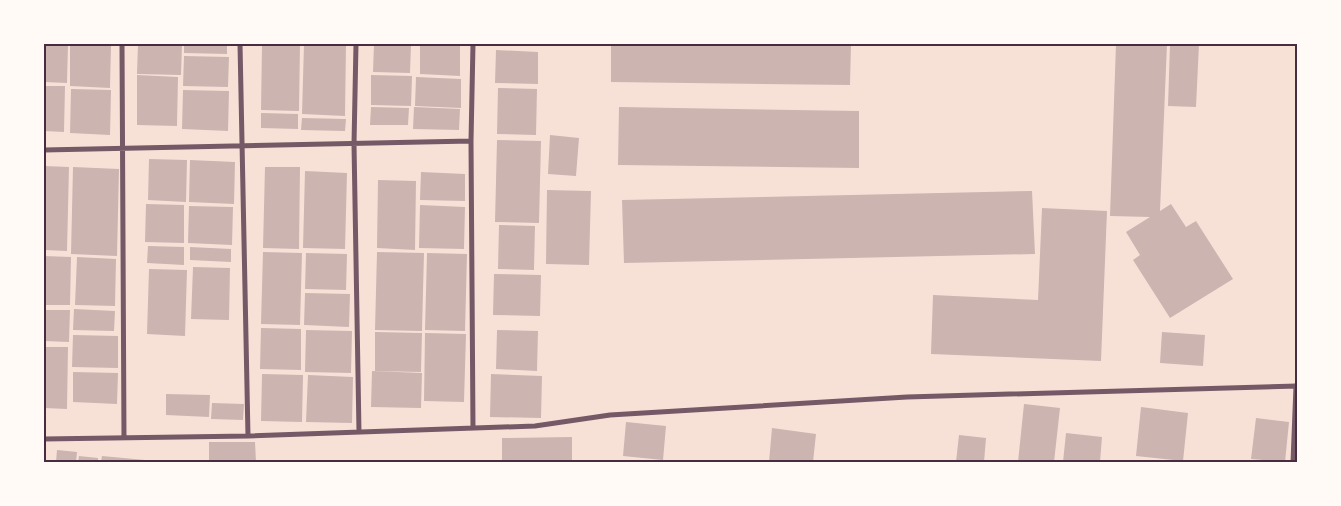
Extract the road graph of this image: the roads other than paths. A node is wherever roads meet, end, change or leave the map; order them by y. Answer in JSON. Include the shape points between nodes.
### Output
{"nodes":[{"id":1,"x":122,"y":44,"type":"edge"},
{"id":2,"x":240,"y":44,"type":"edge"},
{"id":3,"x":356,"y":44,"type":"edge"},
{"id":4,"x":473,"y":44,"type":"edge"},
{"id":5,"x":470,"y":141,"type":"junction"},
{"id":6,"x":354,"y":144,"type":"junction"},
{"id":7,"x":241,"y":146,"type":"junction"},
{"id":8,"x":121,"y":148,"type":"junction"},
{"id":9,"x":44,"y":150,"type":"edge"},
{"id":10,"x":1297,"y":386,"type":"edge"},
{"id":11,"x":474,"y":428,"type":"junction"},
{"id":12,"x":360,"y":432,"type":"junction"},
{"id":13,"x":248,"y":436,"type":"junction"},
{"id":14,"x":124,"y":438,"type":"junction"},
{"id":15,"x":44,"y":440,"type":"edge"},
{"id":16,"x":1294,"y":462,"type":"edge"}],
"edges":[{"from":1,"to":8,"type":"street"},
{"from":2,"to":7,"type":"street"},
{"from":3,"to":6,"type":"street"},
{"from":4,"to":5,"type":"street"},
{"from":5,"to":6,"type":"street"},
{"from":5,"to":11,"type":"street"},
{"from":6,"to":7,"type":"street"},
{"from":6,"to":12,"type":"street"},
{"from":7,"to":8,"type":"street"},
{"from":7,"to":13,"type":"street"},
{"from":8,"to":9,"type":"street"},
{"from":8,"to":14,"type":"street"},
{"from":10,"to":11,"type":"street","via":[[907,397],[610,415],[535,426]]},
{"from":10,"to":16,"type":"street"},
{"from":11,"to":12,"type":"street"},
{"from":12,"to":13,"type":"street"},
{"from":13,"to":14,"type":"street"},
{"from":14,"to":15,"type":"street"}]}
